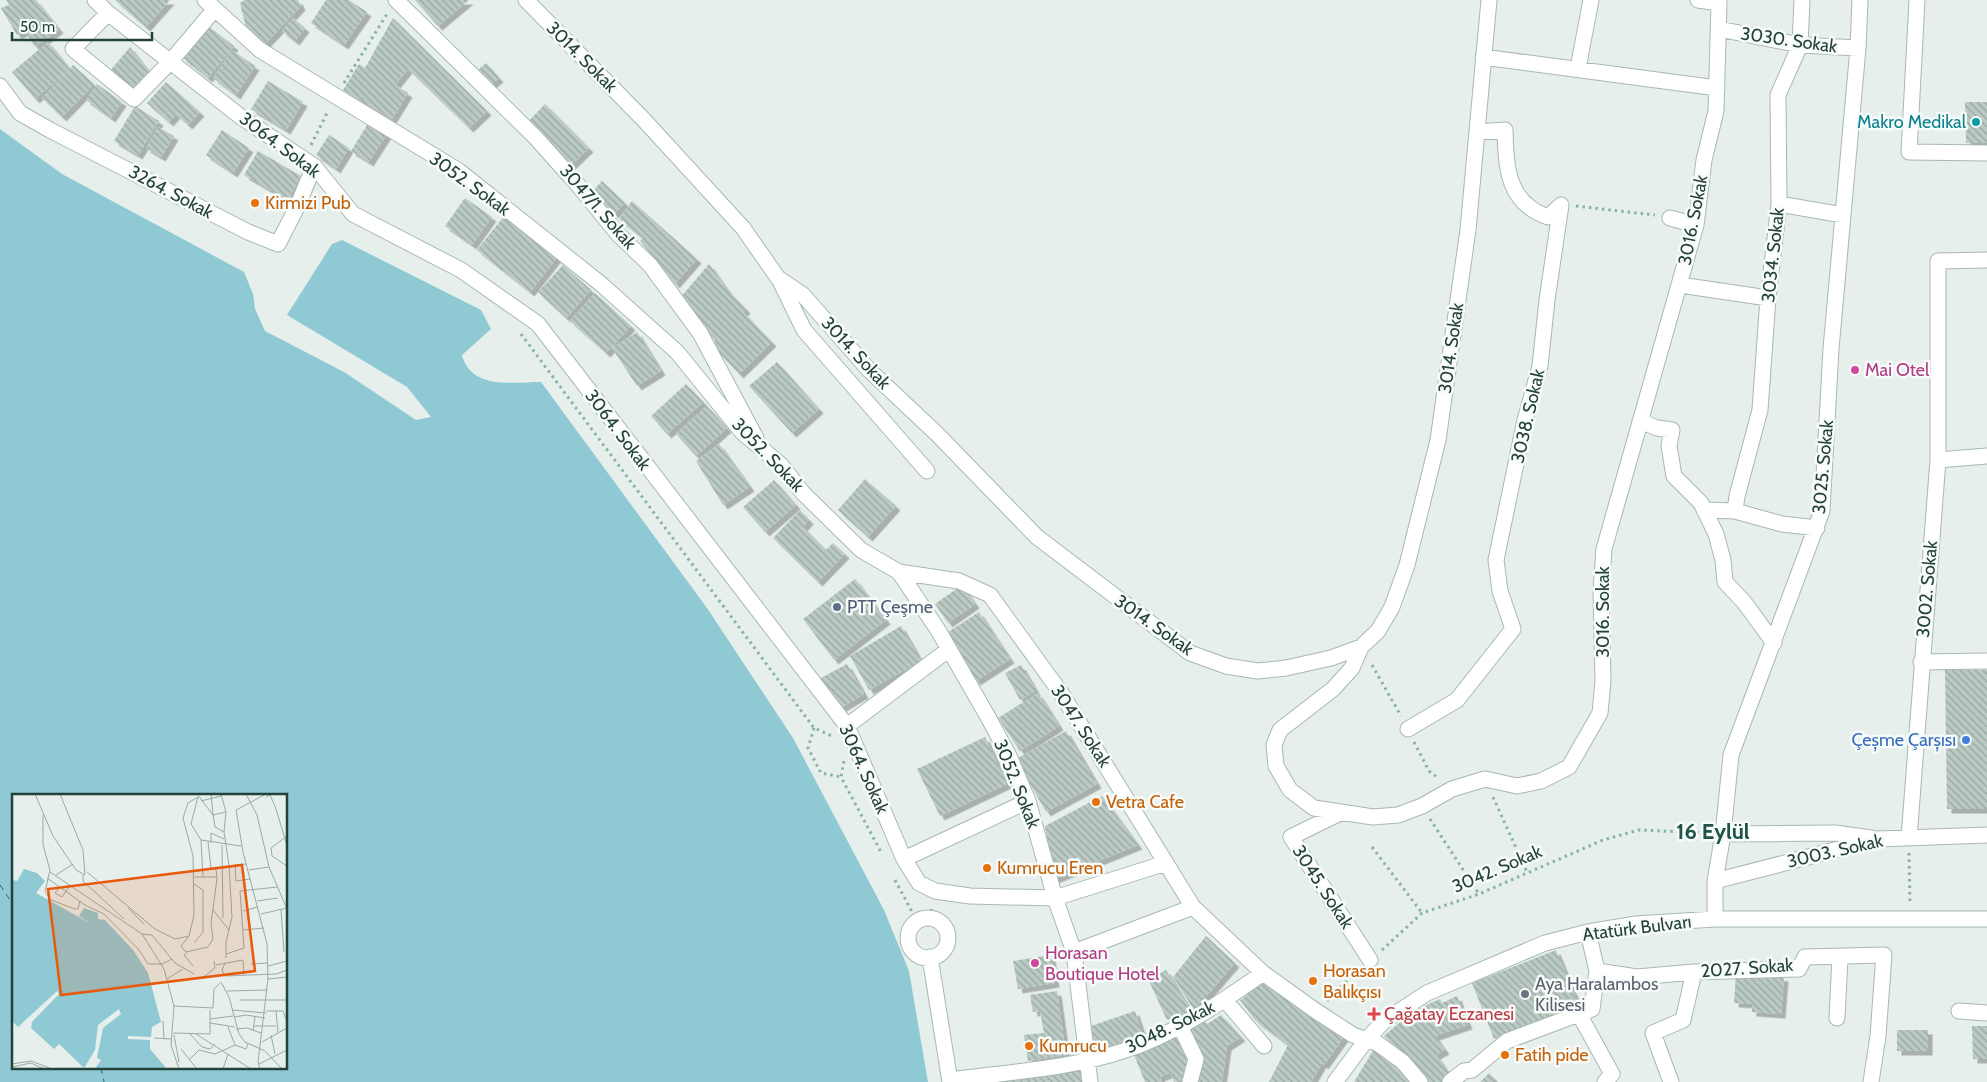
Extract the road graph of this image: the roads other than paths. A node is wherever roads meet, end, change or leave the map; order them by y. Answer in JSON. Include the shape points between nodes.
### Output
{"nodes":[{"id":1,"x":95,"y":0,"type":"edge"},
{"id":2,"x":396,"y":0,"type":"edge"},
{"id":3,"x":526,"y":0,"type":"edge"},
{"id":4,"x":1489,"y":0,"type":"edge"},
{"id":5,"x":1591,"y":0,"type":"edge"},
{"id":6,"x":1698,"y":0,"type":"edge"},
{"id":7,"x":1802,"y":0,"type":"edge"},
{"id":8,"x":1860,"y":0,"type":"edge"},
{"id":9,"x":1917,"y":0,"type":"edge"},
{"id":10,"x":209,"y":5,"type":"edge"},
{"id":11,"x":108,"y":13,"type":"junction"},
{"id":12,"x":1719,"y":29,"type":"junction"},
{"id":13,"x":1800,"y":45,"type":"junction"},
{"id":14,"x":1858,"y":48,"type":"junction"},
{"id":15,"x":1483,"y":57,"type":"junction"},
{"id":16,"x":170,"y":62,"type":"junction"},
{"id":17,"x":1578,"y":68,"type":"junction"},
{"id":18,"x":0,"y":86,"type":"edge"},
{"id":19,"x":1718,"y":88,"type":"junction"},
{"id":20,"x":1477,"y":132,"type":"junction"},
{"id":21,"x":1987,"y":153,"type":"edge"},
{"id":22,"x":309,"y":163,"type":"junction"},
{"id":23,"x":1779,"y":204,"type":"junction"},
{"id":24,"x":1843,"y":215,"type":"junction"},
{"id":25,"x":1664,"y":216,"type":"road end"},
{"id":26,"x":1696,"y":225,"type":"junction"},
{"id":27,"x":1987,"y":260,"type":"edge"},
{"id":28,"x":778,"y":278,"type":"junction"},
{"id":29,"x":1680,"y":285,"type":"junction"},
{"id":30,"x":1768,"y":298,"type":"junction"},
{"id":31,"x":1640,"y":421,"type":"junction"},
{"id":32,"x":760,"y":446,"type":"junction"},
{"id":33,"x":1987,"y":456,"type":"edge"},
{"id":34,"x":1938,"y":460,"type":"junction"},
{"id":35,"x":927,"y":471,"type":"dead end"},
{"id":36,"x":1704,"y":510,"type":"junction"},
{"id":37,"x":1735,"y":511,"type":"junction"},
{"id":38,"x":1817,"y":528,"type":"junction"},
{"id":39,"x":899,"y":572,"type":"junction"},
{"id":40,"x":1774,"y":643,"type":"junction"},
{"id":41,"x":1361,"y":647,"type":"junction"},
{"id":42,"x":948,"y":650,"type":"junction"},
{"id":43,"x":1987,"y":661,"type":"edge"},
{"id":44,"x":1921,"y":662,"type":"junction"},
{"id":45,"x":847,"y":726,"type":"junction"},
{"id":46,"x":1408,"y":729,"type":"road end"},
{"id":47,"x":1028,"y":801,"type":"junction"},
{"id":48,"x":1342,"y":812,"type":"junction"},
{"id":49,"x":1723,"y":834,"type":"junction"},
{"id":50,"x":1987,"y":835,"type":"edge"},
{"id":51,"x":1909,"y":838,"type":"junction"},
{"id":52,"x":1877,"y":839,"type":"junction"},
{"id":53,"x":904,"y":859,"type":"junction"},
{"id":54,"x":1166,"y":863,"type":"junction"},
{"id":55,"x":1715,"y":881,"type":"junction"},
{"id":56,"x":1055,"y":898,"type":"junction"},
{"id":57,"x":1194,"y":907,"type":"junction"},
{"id":58,"x":1715,"y":919,"type":"junction"},
{"id":59,"x":1987,"y":919,"type":"edge"},
{"id":60,"x":1588,"y":932,"type":"junction"},
{"id":61,"x":1074,"y":952,"type":"junction"},
{"id":62,"x":930,"y":957,"type":"junction"},
{"id":63,"x":1840,"y":957,"type":"junction"},
{"id":64,"x":1370,"y":960,"type":"road end"},
{"id":65,"x":1598,"y":970,"type":"junction"},
{"id":66,"x":1694,"y":972,"type":"junction"},
{"id":67,"x":1263,"y":973,"type":"junction"},
{"id":68,"x":1225,"y":1000,"type":"junction"},
{"id":69,"x":1959,"y":1011,"type":"dead end"},
{"id":70,"x":1987,"y":1013,"type":"edge"},
{"id":71,"x":1579,"y":1014,"type":"junction"},
{"id":72,"x":1837,"y":1018,"type":"dead end"},
{"id":73,"x":1180,"y":1026,"type":"junction"},
{"id":74,"x":1367,"y":1039,"type":"junction"},
{"id":75,"x":1264,"y":1046,"type":"dead end"},
{"id":76,"x":1086,"y":1061,"type":"junction"},
{"id":77,"x":1609,"y":1078,"type":"edge"},
{"id":78,"x":950,"y":1081,"type":"edge"},
{"id":79,"x":1090,"y":1082,"type":"edge"},
{"id":80,"x":1190,"y":1082,"type":"edge"},
{"id":81,"x":1335,"y":1082,"type":"edge"},
{"id":82,"x":1420,"y":1082,"type":"edge"},
{"id":83,"x":1450,"y":1082,"type":"edge"},
{"id":84,"x":1670,"y":1082,"type":"edge"},
{"id":85,"x":1871,"y":1082,"type":"edge"}],
"edges":[{"from":1,"to":11,"type":"street","name":"3064. Sokak"},
{"from":2,"to":32,"type":"street","name":"3047/1. Sokak","via":[[536,138],[617,233],[650,264],[700,333]]},
{"from":3,"to":28,"type":"street","name":"3014. Sokak","via":[[730,213]]},
{"from":4,"to":15,"type":"street","name":"3014. Sokak"},
{"from":5,"to":17,"type":"street"},
{"from":6,"to":12,"type":"street","name":"3016. Sokak","via":[[1719,3]]},
{"from":7,"to":13,"type":"street","name":"3034. Sokak"},
{"from":8,"to":14,"type":"street","name":"3025. Sokak"},
{"from":9,"to":21,"type":"street","via":[[1910,152]]},
{"from":10,"to":16,"type":"street"},
{"from":10,"to":32,"type":"street","name":"3052. Sokak","via":[[260,50],[459,171],[601,284],[677,352],[742,432]]},
{"from":11,"to":16,"type":"street","name":"3064. Sokak"},
{"from":11,"to":16,"type":"street","via":[[73,48],[134,99]]},
{"from":12,"to":13,"type":"street","name":"3030. Sokak"},
{"from":12,"to":19,"type":"street","name":"3016. Sokak"},
{"from":13,"to":14,"type":"street","name":"3030. Sokak"},
{"from":13,"to":23,"type":"street","name":"3034. Sokak","via":[[1778,95]]},
{"from":14,"to":24,"type":"street","name":"3025. Sokak"},
{"from":15,"to":17,"type":"street"},
{"from":15,"to":20,"type":"street","name":"3014. Sokak"},
{"from":16,"to":22,"type":"street","name":"3064. Sokak"},
{"from":17,"to":19,"type":"street"},
{"from":18,"to":22,"type":"street","name":"3264. Sokak","via":[[20,113],[248,232],[278,244],[297,207]]},
{"from":19,"to":26,"type":"street","name":"3016. Sokak"},
{"from":20,"to":41,"type":"street","name":"3014. Sokak","via":[[1468,230],[1438,440],[1407,565],[1392,607],[1378,631]]},
{"from":20,"to":46,"type":"street","name":"3038. Sokak","via":[[1505,130],[1509,182],[1534,212],[1548,217],[1561,205],[1540,366],[1525,420],[1496,560],[1500,590],[1513,629],[1457,700]]},
{"from":22,"to":45,"type":"street","name":"3064. Sokak","via":[[353,214],[461,270],[538,324]]},
{"from":23,"to":24,"type":"street"},
{"from":23,"to":30,"type":"street","name":"3034. Sokak"},
{"from":24,"to":38,"type":"street","name":"3025. Sokak","via":[[1822,511]]},
{"from":25,"to":26,"type":"street"},
{"from":26,"to":29,"type":"street","name":"3016. Sokak"},
{"from":27,"to":34,"type":"street","name":"3002. Sokak","via":[[1938,261]]},
{"from":28,"to":35,"type":"street","via":[[804,330]]},
{"from":28,"to":41,"type":"street","name":"3014. Sokak","via":[[803,295],[869,370],[937,434],[1037,537],[1190,653],[1226,666],[1258,671],[1331,658]]},
{"from":29,"to":30,"type":"street"},
{"from":29,"to":31,"type":"street","name":"3016. Sokak"},
{"from":30,"to":37,"type":"street","name":"3034. Sokak","via":[[1760,410]]},
{"from":31,"to":36,"type":"street","via":[[1672,430],[1669,446],[1674,476]]},
{"from":31,"to":48,"type":"street","name":"3016. Sokak","via":[[1604,549],[1600,713],[1569,767],[1541,781],[1517,786],[1485,779],[1452,789],[1398,815],[1373,817]]},
{"from":32,"to":39,"type":"street","name":"3052. Sokak","via":[[861,550]]},
{"from":33,"to":34,"type":"street"},
{"from":34,"to":44,"type":"street","name":"3002. Sokak"},
{"from":36,"to":37,"type":"street"},
{"from":36,"to":40,"type":"street","via":[[1716,534],[1725,582]]},
{"from":37,"to":38,"type":"street","via":[[1782,524]]},
{"from":38,"to":40,"type":"street","name":"3025. Sokak"},
{"from":39,"to":42,"type":"street","name":"3052. Sokak"},
{"from":39,"to":54,"type":"street","name":"3047. Sokak","via":[[959,581],[990,595],[1061,693]]},
{"from":40,"to":49,"type":"street","name":"3025. Sokak","via":[[1731,755]]},
{"from":41,"to":48,"type":"street","name":"3016. Sokak","via":[[1352,668],[1333,689],[1280,730],[1274,745],[1276,766],[1290,790],[1314,808]]},
{"from":42,"to":45,"type":"street"},
{"from":42,"to":47,"type":"street","name":"3052. Sokak","via":[[1009,756]]},
{"from":43,"to":44,"type":"street"},
{"from":44,"to":51,"type":"street","name":"3002. Sokak"},
{"from":45,"to":53,"type":"street","name":"3064. Sokak"},
{"from":47,"to":53,"type":"street"},
{"from":47,"to":56,"type":"street","name":"3052. Sokak"},
{"from":48,"to":64,"type":"street","name":"3045. Sokak","via":[[1290,837]]},
{"from":49,"to":52,"type":"street","via":[[1835,833]]},
{"from":49,"to":55,"type":"street","name":"3025. Sokak"},
{"from":50,"to":51,"type":"street","name":"3003. Sokak"},
{"from":51,"to":52,"type":"street","name":"3003. Sokak"},
{"from":52,"to":55,"type":"street","name":"3003. Sokak"},
{"from":53,"to":56,"type":"street","name":"3064. Sokak","via":[[918,883],[934,891],[970,896]]},
{"from":54,"to":56,"type":"street","name":"3064. Sokak"},
{"from":54,"to":57,"type":"street","name":"3047. Sokak"},
{"from":55,"to":58,"type":"street","name":"3025. Sokak"},
{"from":56,"to":61,"type":"street","name":"3052. Sokak"},
{"from":57,"to":61,"type":"street"},
{"from":57,"to":67,"type":"street","name":"3047. Sokak"},
{"from":58,"to":59,"type":"street","name":"Atatürk Bulvarı"},
{"from":58,"to":60,"type":"street","name":"Atatürk Bulvarı","via":[[1636,924]]},
{"from":60,"to":65,"type":"street"},
{"from":60,"to":74,"type":"street","name":"Atatürk Bulvarı","via":[[1545,943],[1427,993],[1384,1021]]},
{"from":61,"to":76,"type":"street","name":"3052. Sokak"},
{"from":62,"to":62,"type":"street","via":[[920,956],[910,946],[909,932],[917,921],[924,918],[941,922],[948,933],[944,951]]},
{"from":62,"to":78,"type":"street"},
{"from":63,"to":66,"type":"street","name":"2027. Sokak","via":[[1805,957],[1799,969]]},
{"from":63,"to":72,"type":"street"},
{"from":63,"to":85,"type":"street","name":"2027. Sokak","via":[[1884,954]]},
{"from":65,"to":66,"type":"street","name":"2027. Sokak","via":[[1637,977]]},
{"from":65,"to":71,"type":"street","via":[[1592,1009]]},
{"from":66,"to":84,"type":"street","via":[[1683,1020],[1653,1034]]},
{"from":67,"to":68,"type":"street","name":"3048. Sokak"},
{"from":67,"to":74,"type":"street","name":"3047. Sokak","via":[[1316,1012],[1353,1035]]},
{"from":68,"to":73,"type":"street","name":"3048. Sokak"},
{"from":68,"to":75,"type":"street"},
{"from":69,"to":70,"type":"street"},
{"from":71,"to":77,"type":"street"},
{"from":71,"to":83,"type":"street","via":[[1507,1041],[1472,1070],[1464,1071]]},
{"from":73,"to":76,"type":"street","name":"3048. Sokak","via":[[1124,1051]]},
{"from":73,"to":80,"type":"street","via":[[1196,1058]]},
{"from":74,"to":81,"type":"street","name":"Atatürk Bulvarı"},
{"from":74,"to":82,"type":"street","name":"3047. Sokak","via":[[1399,1059]]},
{"from":76,"to":78,"type":"street","name":"3048. Sokak"},
{"from":76,"to":79,"type":"street","name":"3052. Sokak"}]}
